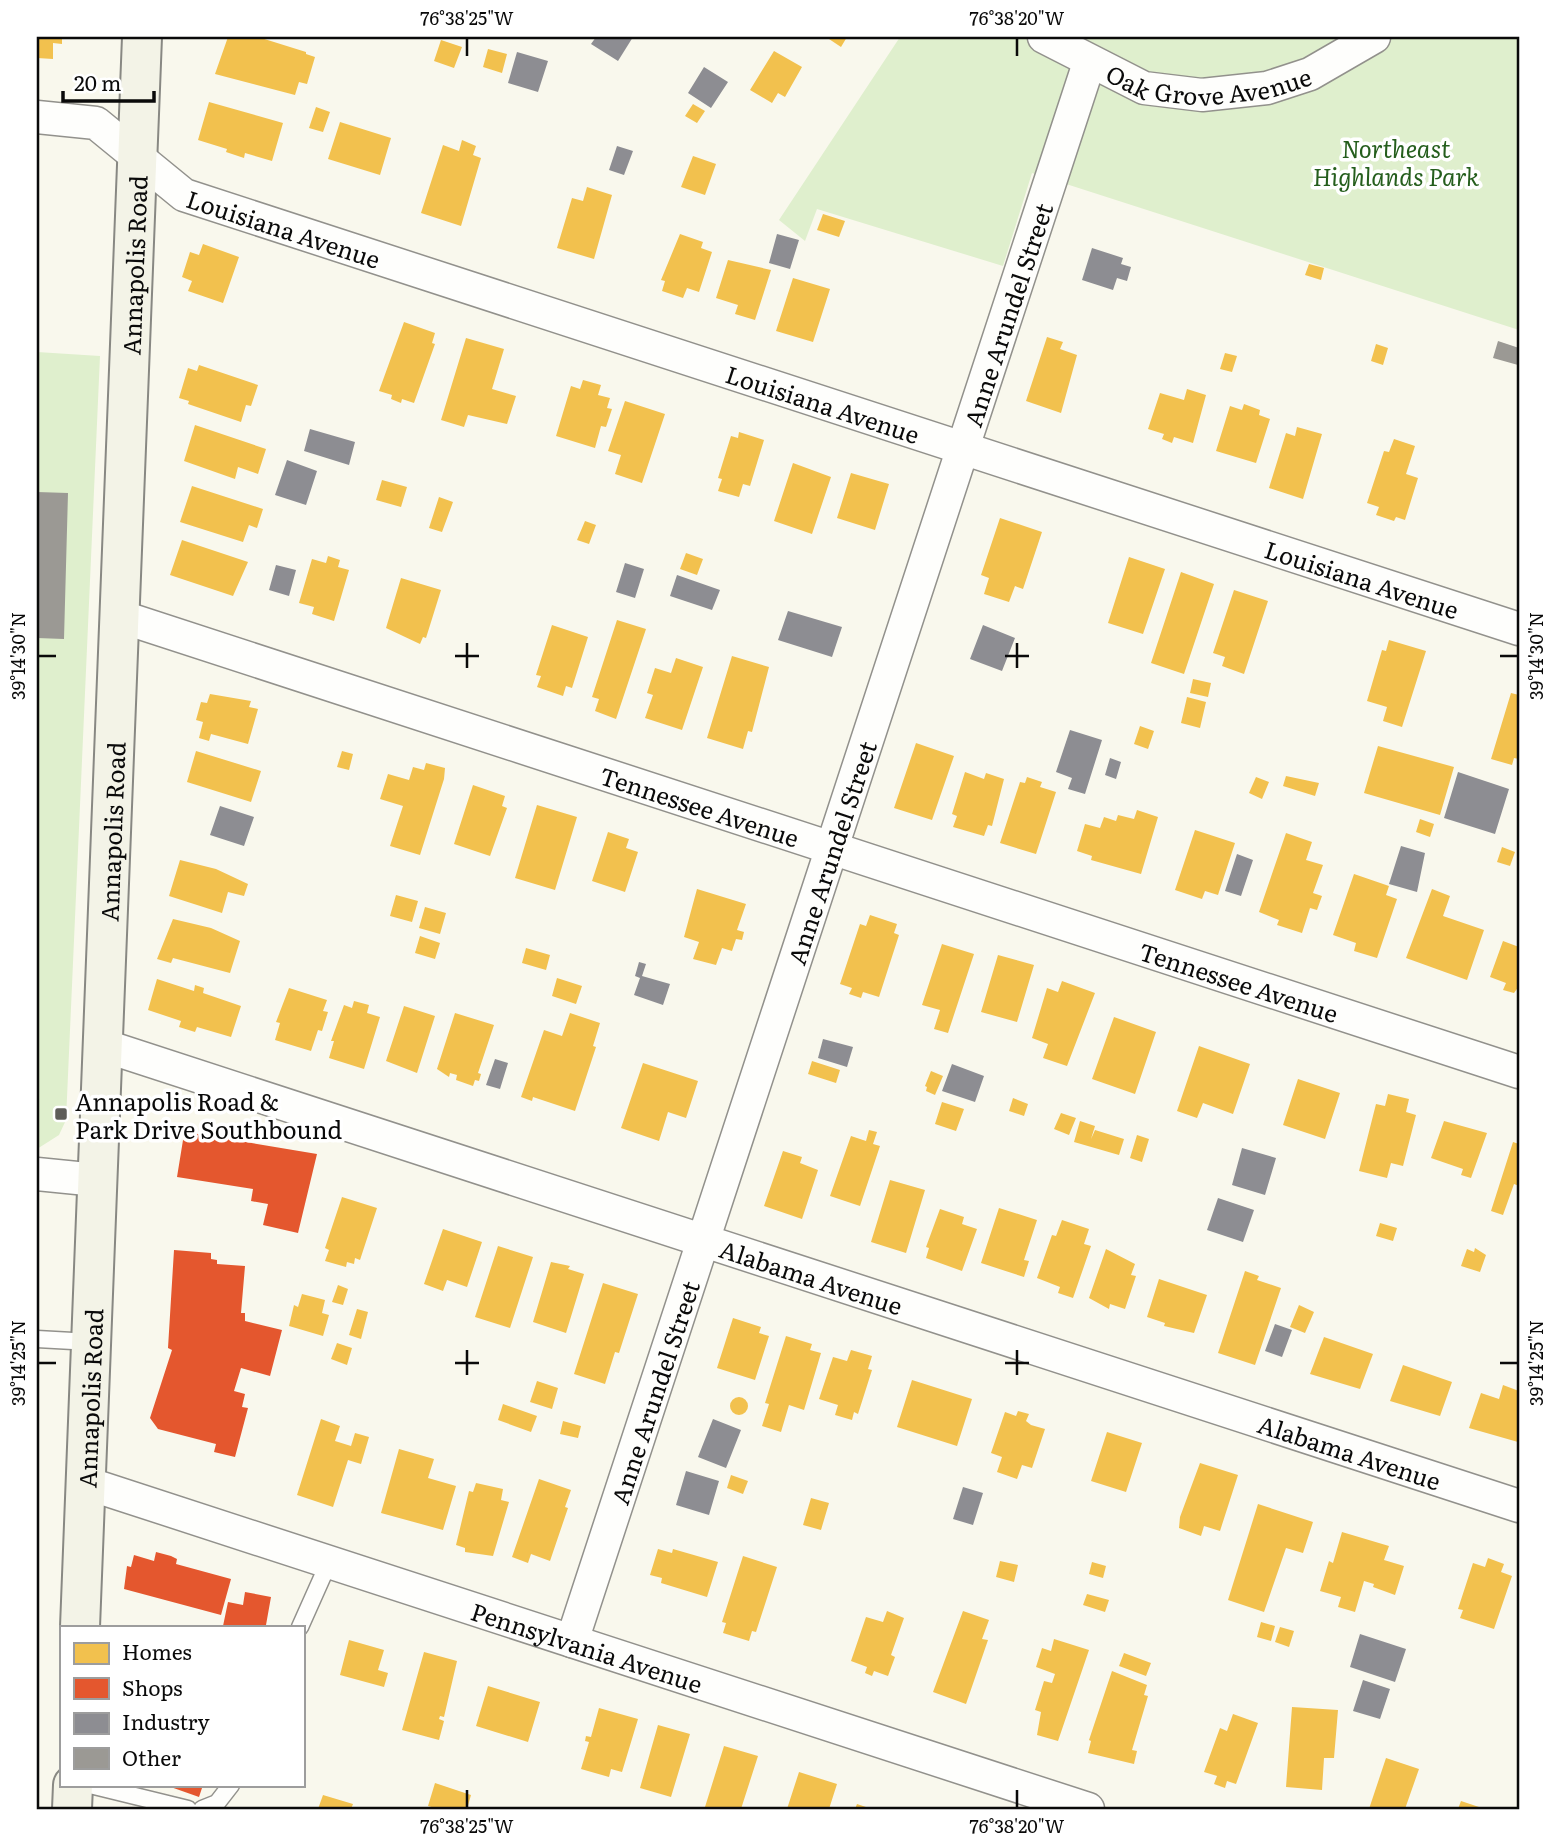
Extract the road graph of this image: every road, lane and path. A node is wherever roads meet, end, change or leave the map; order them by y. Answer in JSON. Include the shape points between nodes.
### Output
{"nodes":[{"id":1,"x":142,"y":37,"type":"edge"},
{"id":2,"x":1044,"y":37,"type":"edge"},
{"id":3,"x":1374,"y":37,"type":"edge"},
{"id":4,"x":1089,"y":63,"type":"junction"},
{"id":5,"x":37,"y":117,"type":"edge"},
{"id":6,"x":137,"y":159,"type":"junction"},
{"id":7,"x":963,"y":448,"type":"junction"},
{"id":8,"x":119,"y":616,"type":"junction"},
{"id":9,"x":1519,"y":629,"type":"edge"},
{"id":10,"x":832,"y":848,"type":"junction"},
{"id":11,"x":102,"y":1045,"type":"junction"},
{"id":12,"x":1519,"y":1072,"type":"edge"},
{"id":13,"x":37,"y":1174,"type":"edge"},
{"id":14,"x":97,"y":1180,"type":"junction"},
{"id":15,"x":703,"y":1241,"type":"junction"},
{"id":16,"x":37,"y":1339,"type":"edge"},
{"id":17,"x":91,"y":1342,"type":"junction"},
{"id":18,"x":86,"y":1483,"type":"junction"},
{"id":19,"x":1519,"y":1506,"type":"edge"},
{"id":20,"x":328,"y":1562,"type":"junction"},
{"id":21,"x":80,"y":1626,"type":"edge"},
{"id":22,"x":300,"y":1626,"type":"edge"},
{"id":23,"x":572,"y":1642,"type":"junction"},
{"id":24,"x":73,"y":1786,"type":"edge"},
{"id":25,"x":94,"y":1786,"type":"edge"},
{"id":26,"x":230,"y":1786,"type":"edge"},
{"id":27,"x":72,"y":1809,"type":"edge"},
{"id":28,"x":188,"y":1809,"type":"edge"},
{"id":29,"x":202,"y":1809,"type":"edge"},
{"id":30,"x":1088,"y":1809,"type":"edge"}],
"edges":[{"from":1,"to":6,"type":"main road","name":"Annapolis Road"},
{"from":2,"to":4,"type":"street","name":"Oak Grove Avenue"},
{"from":3,"to":4,"type":"street","name":"Oak Grove Avenue","via":[[1310,74],[1267,88],[1202,95],[1144,88]]},
{"from":4,"to":7,"type":"street","name":"Anne Arundel Street"},
{"from":5,"to":6,"type":"street","name":"Louisiana Avenue","via":[[96,123]]},
{"from":6,"to":7,"type":"street","name":"Louisiana Avenue","via":[[184,195]]},
{"from":6,"to":8,"type":"main road","name":"Annapolis Road"},
{"from":7,"to":9,"type":"street","name":"Louisiana Avenue"},
{"from":7,"to":10,"type":"street","name":"Anne Arundel Street"},
{"from":8,"to":10,"type":"street","name":"Tennessee Avenue"},
{"from":8,"to":11,"type":"main road","name":"Annapolis Road"},
{"from":10,"to":12,"type":"street","name":"Tennessee Avenue"},
{"from":10,"to":15,"type":"street","name":"Anne Arundel Street"},
{"from":11,"to":14,"type":"main road","name":"Annapolis Road"},
{"from":11,"to":15,"type":"street","name":"Alabama Avenue"},
{"from":13,"to":14,"type":"street"},
{"from":14,"to":17,"type":"main road","name":"Annapolis Road"},
{"from":15,"to":19,"type":"street","name":"Alabama Avenue"},
{"from":15,"to":23,"type":"street","name":"Anne Arundel Street"},
{"from":16,"to":17,"type":"lane"},
{"from":17,"to":18,"type":"main road","name":"Annapolis Road"},
{"from":18,"to":20,"type":"street","name":"Pennsylvania Avenue"},
{"from":18,"to":21,"type":"main road","name":"Annapolis Road"},
{"from":20,"to":22,"type":"lane"},
{"from":20,"to":23,"type":"street","name":"Pennsylvania Avenue"},
{"from":23,"to":30,"type":"street","name":"Pennsylvania Avenue"},
{"from":24,"to":27,"type":"main road"},
{"from":25,"to":28,"type":"lane"},
{"from":26,"to":29,"type":"lane","via":[[217,1803]]}]}
